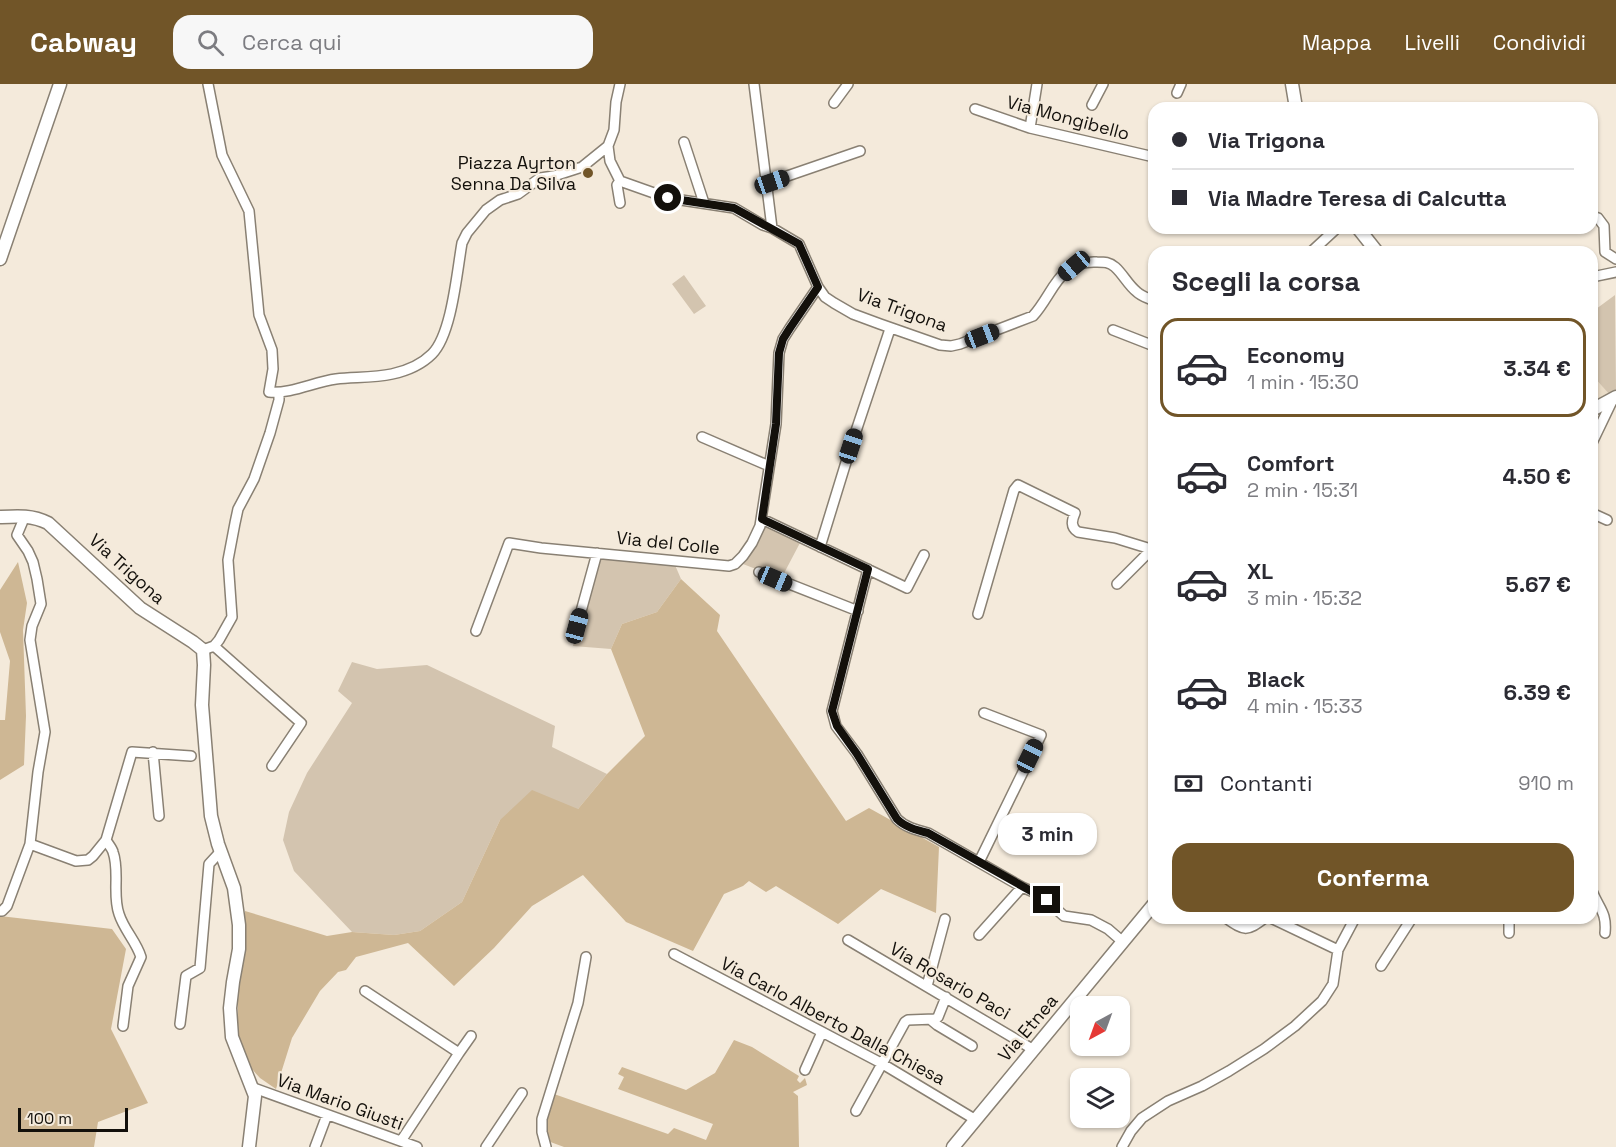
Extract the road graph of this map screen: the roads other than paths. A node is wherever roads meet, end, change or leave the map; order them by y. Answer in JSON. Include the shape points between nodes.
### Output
{"nodes":[{"id":1,"x":60,"y":84,"type":"edge"},
{"id":2,"x":208,"y":84,"type":"edge"},
{"id":3,"x":620,"y":84,"type":"edge"},
{"id":4,"x":754,"y":84,"type":"edge"},
{"id":5,"x":848,"y":84,"type":"edge"},
{"id":6,"x":1037,"y":84,"type":"edge"},
{"id":7,"x":1103,"y":84,"type":"edge"},
{"id":8,"x":1292,"y":84,"type":"edge"},
{"id":9,"x":1295,"y":102,"type":"edge"},
{"id":10,"x":834,"y":103,"type":"dead end"},
{"id":11,"x":1092,"y":105,"type":"dead end"},
{"id":12,"x":975,"y":109,"type":"dead end"},
{"id":13,"x":1030,"y":128,"type":"junction"},
{"id":14,"x":684,"y":142,"type":"dead end"},
{"id":15,"x":608,"y":146,"type":"junction"},
{"id":16,"x":860,"y":151,"type":"dead end"},
{"id":17,"x":1148,"y":156,"type":"edge"},
{"id":18,"x":620,"y":181,"type":"junction"},
{"id":19,"x":767,"y":183,"type":"junction"},
{"id":20,"x":620,"y":203,"type":"dead end"},
{"id":21,"x":704,"y":203,"type":"junction"},
{"id":22,"x":1598,"y":218,"type":"edge"},
{"id":23,"x":772,"y":228,"type":"junction"},
{"id":24,"x":1330,"y":234,"type":"edge"},
{"id":25,"x":1363,"y":234,"type":"edge"},
{"id":26,"x":1318,"y":246,"type":"edge"},
{"id":27,"x":1372,"y":246,"type":"edge"},
{"id":28,"x":0,"y":259,"type":"edge"},
{"id":29,"x":1616,"y":259,"type":"edge"},
{"id":30,"x":1616,"y":272,"type":"edge"},
{"id":31,"x":1598,"y":276,"type":"edge"},
{"id":32,"x":818,"y":287,"type":"junction"},
{"id":33,"x":1148,"y":298,"type":"edge"},
{"id":34,"x":890,"y":329,"type":"junction"},
{"id":35,"x":1113,"y":330,"type":"dead end"},
{"id":36,"x":1148,"y":344,"type":"edge"},
{"id":37,"x":274,"y":393,"type":"junction"},
{"id":38,"x":1615,"y":397,"type":"edge"},
{"id":39,"x":1598,"y":407,"type":"edge"},
{"id":40,"x":1598,"y":431,"type":"edge"},
{"id":41,"x":702,"y":437,"type":"dead end"},
{"id":42,"x":769,"y":466,"type":"junction"},
{"id":43,"x":25,"y":516,"type":"junction"},
{"id":44,"x":1598,"y":516,"type":"edge"},
{"id":45,"x":0,"y":517,"type":"edge"},
{"id":46,"x":762,"y":519,"type":"junction"},
{"id":47,"x":1606,"y":520,"type":"dead end"},
{"id":48,"x":820,"y":547,"type":"junction"},
{"id":49,"x":1148,"y":549,"type":"edge"},
{"id":50,"x":597,"y":553,"type":"junction"},
{"id":51,"x":1148,"y":554,"type":"edge"},
{"id":52,"x":924,"y":555,"type":"dead end"},
{"id":53,"x":868,"y":569,"type":"junction"},
{"id":54,"x":759,"y":572,"type":"dead end"},
{"id":55,"x":1117,"y":584,"type":"dead end"},
{"id":56,"x":858,"y":611,"type":"junction"},
{"id":57,"x":978,"y":614,"type":"dead end"},
{"id":58,"x":577,"y":626,"type":"dead end"},
{"id":59,"x":476,"y":631,"type":"dead end"},
{"id":60,"x":208,"y":648,"type":"junction"},
{"id":61,"x":984,"y":713,"type":"dead end"},
{"id":62,"x":153,"y":752,"type":"junction"},
{"id":63,"x":191,"y":756,"type":"dead end"},
{"id":64,"x":272,"y":766,"type":"dead end"},
{"id":65,"x":159,"y":816,"type":"dead end"},
{"id":66,"x":106,"y":840,"type":"junction"},
{"id":67,"x":30,"y":844,"type":"junction"},
{"id":68,"x":221,"y":851,"type":"junction"},
{"id":69,"x":979,"y":862,"type":"junction"},
{"id":70,"x":1022,"y":887,"type":"junction"},
{"id":71,"x":1598,"y":902,"type":"edge"},
{"id":72,"x":0,"y":911,"type":"edge"},
{"id":73,"x":1148,"y":911,"type":"edge"},
{"id":74,"x":945,"y":919,"type":"dead end"},
{"id":75,"x":1236,"y":924,"type":"edge"},
{"id":76,"x":1257,"y":924,"type":"edge"},
{"id":77,"x":1284,"y":924,"type":"edge"},
{"id":78,"x":1352,"y":924,"type":"edge"},
{"id":79,"x":1408,"y":924,"type":"edge"},
{"id":80,"x":1509,"y":924,"type":"edge"},
{"id":81,"x":1509,"y":933,"type":"dead end"},
{"id":82,"x":1605,"y":933,"type":"dead end"},
{"id":83,"x":979,"y":935,"type":"dead end"},
{"id":84,"x":848,"y":940,"type":"dead end"},
{"id":85,"x":1123,"y":942,"type":"junction"},
{"id":86,"x":1338,"y":950,"type":"junction"},
{"id":87,"x":674,"y":954,"type":"dead end"},
{"id":88,"x":586,"y":957,"type":"dead end"},
{"id":89,"x":1381,"y":966,"type":"dead end"},
{"id":90,"x":927,"y":986,"type":"junction"},
{"id":91,"x":365,"y":991,"type":"dead end"},
{"id":92,"x":946,"y":997,"type":"junction"},
{"id":93,"x":931,"y":1020,"type":"junction"},
{"id":94,"x":180,"y":1024,"type":"dead end"},
{"id":95,"x":123,"y":1026,"type":"dead end"},
{"id":96,"x":822,"y":1032,"type":"junction"},
{"id":97,"x":471,"y":1036,"type":"dead end"},
{"id":98,"x":972,"y":1046,"type":"dead end"},
{"id":99,"x":1034,"y":1050,"type":"junction"},
{"id":100,"x":459,"y":1053,"type":"junction"},
{"id":101,"x":881,"y":1064,"type":"junction"},
{"id":102,"x":805,"y":1070,"type":"dead end"},
{"id":103,"x":251,"y":1087,"type":"junction"},
{"id":104,"x":522,"y":1093,"type":"dead end"},
{"id":105,"x":856,"y":1111,"type":"dead end"},
{"id":106,"x":327,"y":1115,"type":"junction"},
{"id":107,"x":976,"y":1120,"type":"junction"},
{"id":108,"x":401,"y":1141,"type":"junction"},
{"id":109,"x":249,"y":1147,"type":"edge"},
{"id":110,"x":315,"y":1147,"type":"edge"},
{"id":111,"x":417,"y":1147,"type":"edge"},
{"id":112,"x":486,"y":1147,"type":"edge"},
{"id":113,"x":546,"y":1147,"type":"edge"},
{"id":114,"x":953,"y":1147,"type":"edge"},
{"id":115,"x":1122,"y":1147,"type":"edge"}],
"edges":[{"from":1,"to":28,"type":"street"},
{"from":2,"to":37,"type":"street","via":[[222,155],[249,211],[259,315],[272,350]]},
{"from":3,"to":15,"type":"street"},
{"from":4,"to":19,"type":"street"},
{"from":5,"to":10,"type":"street"},
{"from":6,"to":13,"type":"street"},
{"from":7,"to":11,"type":"street"},
{"from":8,"to":9,"type":"street"},
{"from":12,"to":13,"type":"street","name":"Via Mongibello"},
{"from":13,"to":17,"type":"street","name":"Via Mongibello"},
{"from":14,"to":21,"type":"street"},
{"from":15,"to":18,"type":"street"},
{"from":15,"to":37,"type":"street","via":[[582,167],[540,178],[486,210],[462,243],[447,324],[440,343],[423,362],[390,374],[321,381]]},
{"from":16,"to":19,"type":"street"},
{"from":18,"to":20,"type":"street"},
{"from":18,"to":21,"type":"street","via":[[657,195]]},
{"from":19,"to":23,"type":"street"},
{"from":21,"to":23,"type":"street","via":[[734,208]]},
{"from":22,"to":29,"type":"street","via":[[1604,226],[1605,252]]},
{"from":23,"to":32,"type":"street","via":[[799,244]]},
{"from":24,"to":26,"type":"street"},
{"from":25,"to":27,"type":"street"},
{"from":30,"to":31,"type":"street"},
{"from":32,"to":34,"type":"street","name":"Via Trigona","via":[[834,303]]},
{"from":32,"to":42,"type":"street","name":"Via del Colle","via":[[783,339],[779,353],[776,424]]},
{"from":33,"to":34,"type":"street","name":"Via Trigona","via":[[1136,292],[1112,264],[1085,261],[1056,281],[1033,316],[960,344],[940,345]]},
{"from":34,"to":48,"type":"street"},
{"from":35,"to":36,"type":"street"},
{"from":37,"to":60,"type":"street","via":[[279,400],[270,433],[254,479],[238,509],[228,560],[232,617],[219,640]]},
{"from":38,"to":39,"type":"street"},
{"from":38,"to":40,"type":"street"},
{"from":41,"to":42,"type":"street"},
{"from":42,"to":46,"type":"street","name":"Via del Colle"},
{"from":43,"to":45,"type":"street","name":"Via Trigona"},
{"from":43,"to":60,"type":"street","name":"Via Trigona","via":[[48,523],[140,608]]},
{"from":43,"to":67,"type":"street","via":[[17,535],[33,562],[40,596],[30,640],[45,732]]},
{"from":44,"to":47,"type":"street"},
{"from":46,"to":48,"type":"street"},
{"from":46,"to":50,"type":"street","name":"Via del Colle","via":[[752,543],[729,566]]},
{"from":48,"to":53,"type":"street"},
{"from":49,"to":57,"type":"street","via":[[1078,532],[1072,523],[1075,513],[1018,485]]},
{"from":50,"to":58,"type":"street"},
{"from":50,"to":59,"type":"street","name":"Via del Colle","via":[[509,543]]},
{"from":51,"to":55,"type":"street"},
{"from":52,"to":53,"type":"street","via":[[907,588]]},
{"from":53,"to":56,"type":"street"},
{"from":54,"to":56,"type":"street"},
{"from":56,"to":69,"type":"street","via":[[832,711],[837,726],[897,819]]},
{"from":60,"to":64,"type":"street","via":[[302,723]]},
{"from":60,"to":68,"type":"street","via":[[202,705],[211,816]]},
{"from":61,"to":69,"type":"street","via":[[1041,735]]},
{"from":62,"to":63,"type":"street"},
{"from":62,"to":65,"type":"street"},
{"from":62,"to":66,"type":"street","via":[[132,752]]},
{"from":66,"to":67,"type":"street","via":[[93,856],[82,861]]},
{"from":66,"to":95,"type":"street","via":[[115,862],[118,914],[141,957],[128,986]]},
{"from":67,"to":72,"type":"street","via":[[7,906]]},
{"from":68,"to":94,"type":"street","via":[[209,864],[200,968],[186,976]]},
{"from":68,"to":103,"type":"street","via":[[234,888],[240,926],[230,1008],[232,1037]]},
{"from":69,"to":70,"type":"street"},
{"from":70,"to":83,"type":"street"},
{"from":70,"to":85,"type":"street","via":[[1040,895],[1064,916],[1091,920]]},
{"from":71,"to":82,"type":"street","via":[[1606,921]]},
{"from":73,"to":85,"type":"street","name":"Via Etnea"},
{"from":74,"to":90,"type":"street"},
{"from":75,"to":76,"type":"street","via":[[1245,929]]},
{"from":77,"to":86,"type":"street"},
{"from":78,"to":86,"type":"street"},
{"from":79,"to":89,"type":"street"},
{"from":80,"to":81,"type":"street"},
{"from":84,"to":90,"type":"street","name":"Via Rosario Paci"},
{"from":85,"to":99,"type":"street","name":"Via Etnea"},
{"from":86,"to":115,"type":"street","via":[[1333,984],[1312,1011],[1238,1066],[1148,1113]]},
{"from":87,"to":96,"type":"street","name":"Via Carlo Alberto Dalla Chiesa"},
{"from":88,"to":113,"type":"street","via":[[578,1003],[543,1119]]},
{"from":90,"to":92,"type":"street","name":"Via Rosario Paci"},
{"from":91,"to":100,"type":"street"},
{"from":92,"to":93,"type":"street","via":[[938,1017]]},
{"from":92,"to":99,"type":"street","name":"Via Rosario Paci"},
{"from":93,"to":98,"type":"street"},
{"from":93,"to":101,"type":"street","via":[[905,1022]]},
{"from":96,"to":101,"type":"street","name":"Via Carlo Alberto Dalla Chiesa"},
{"from":96,"to":102,"type":"street"},
{"from":97,"to":100,"type":"street"},
{"from":99,"to":107,"type":"street","name":"Via Etnea"},
{"from":100,"to":108,"type":"street"},
{"from":101,"to":105,"type":"street"},
{"from":101,"to":107,"type":"street","name":"Via Carlo Alberto Dalla Chiesa"},
{"from":103,"to":106,"type":"street","name":"Via Mario Giusti"},
{"from":103,"to":109,"type":"street","via":[[255,1096]]},
{"from":104,"to":112,"type":"street"},
{"from":106,"to":108,"type":"street","name":"Via Mario Giusti"},
{"from":106,"to":110,"type":"street"},
{"from":107,"to":114,"type":"street","name":"Via Etnea"},
{"from":108,"to":111,"type":"street","name":"Via Mario Giusti"}]}
